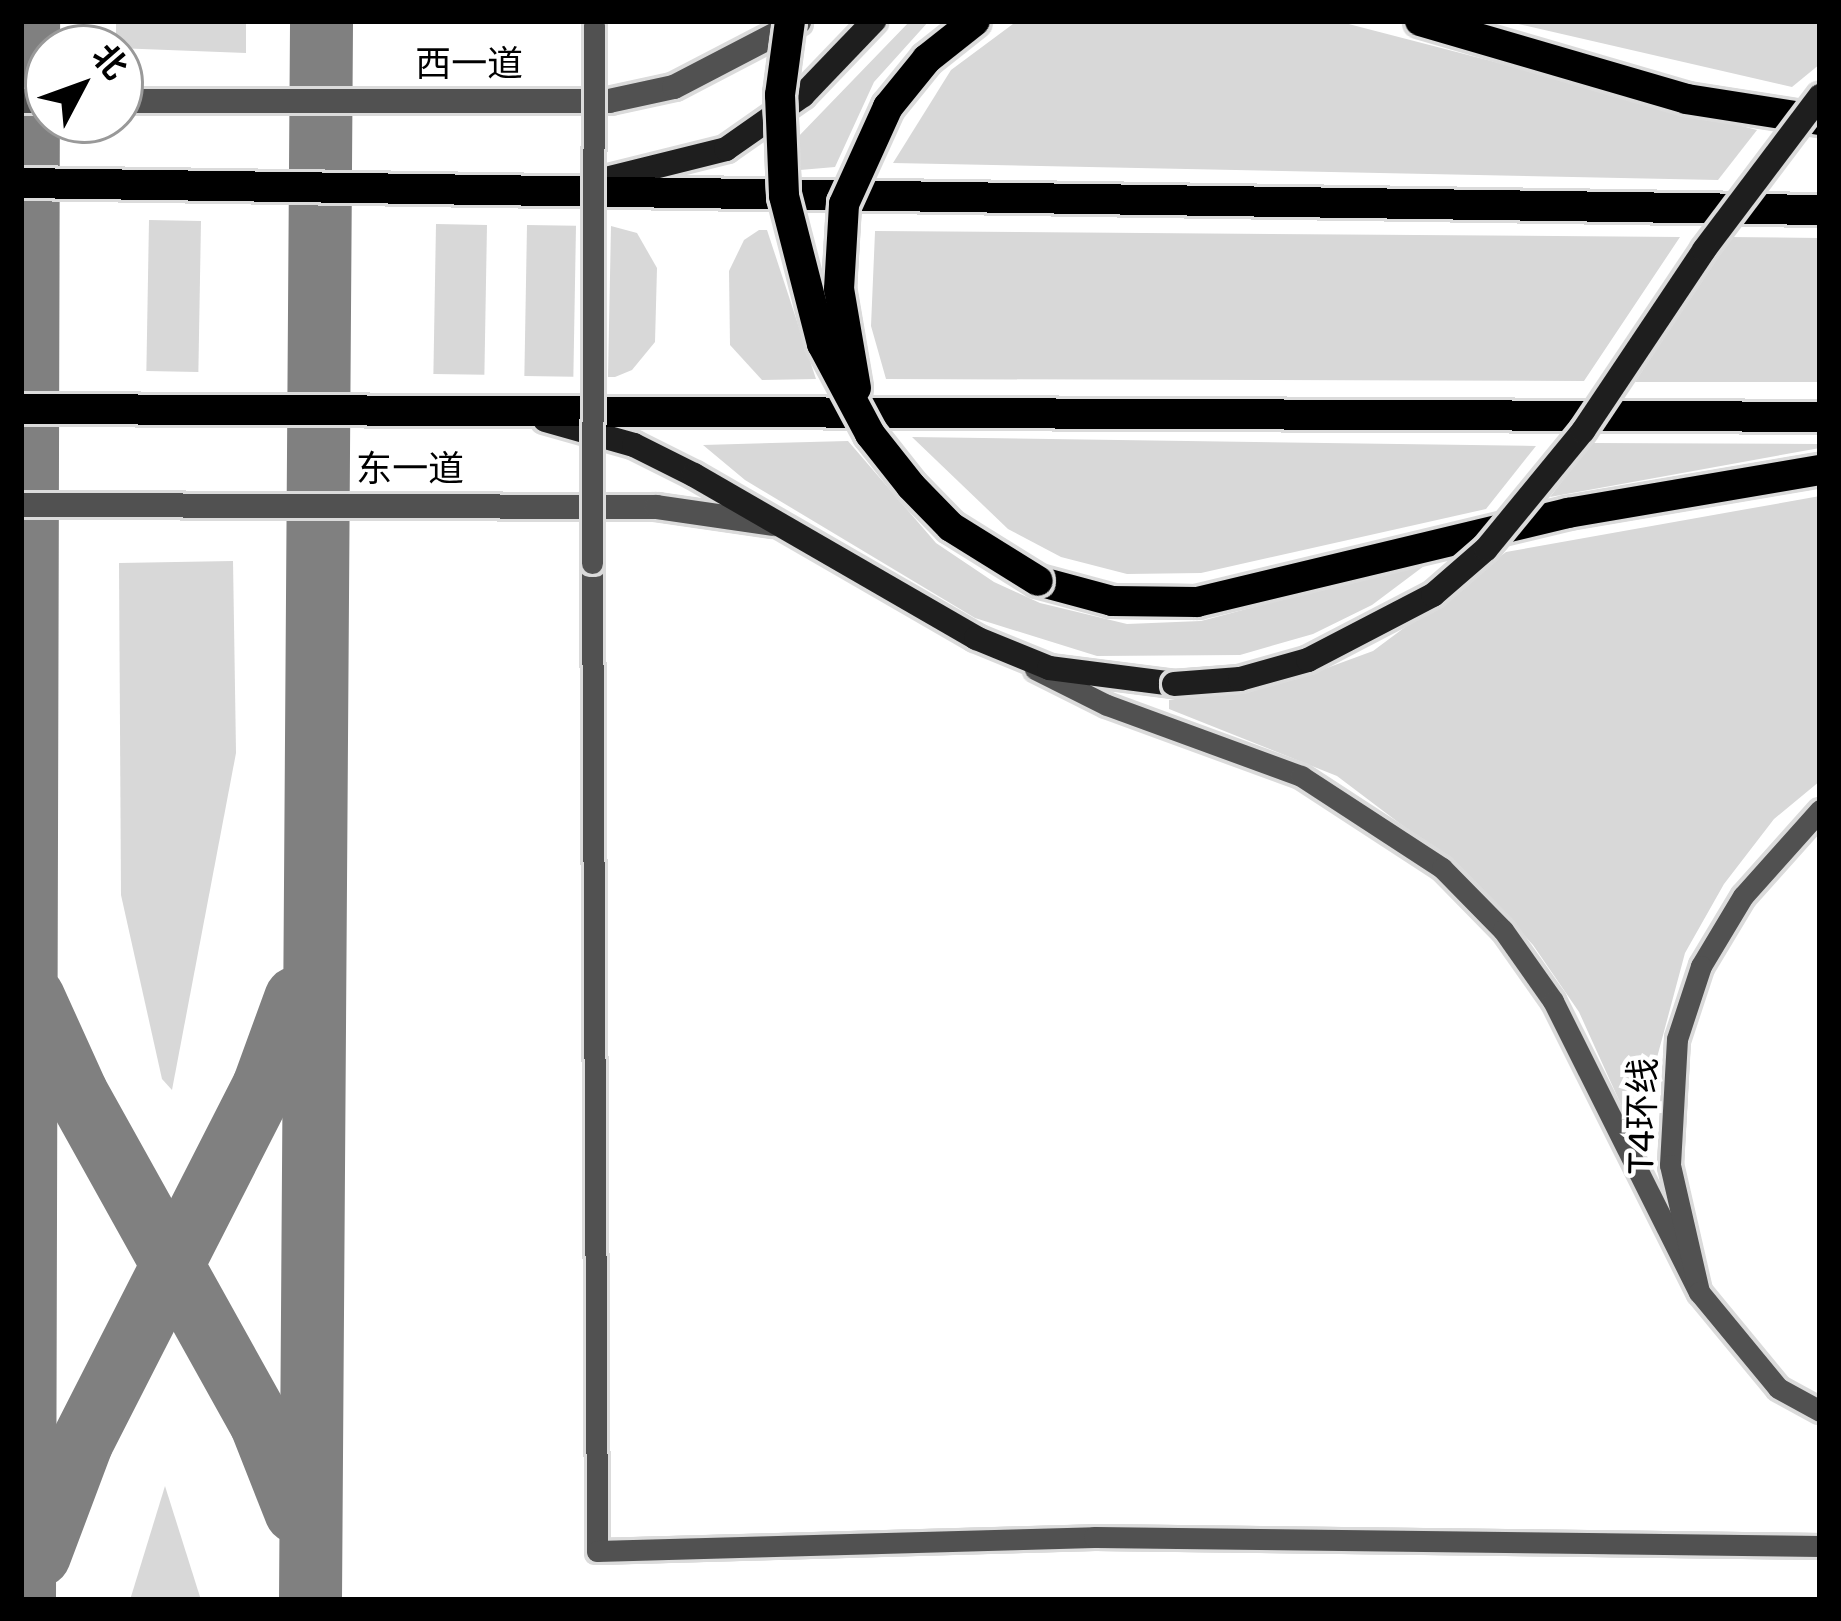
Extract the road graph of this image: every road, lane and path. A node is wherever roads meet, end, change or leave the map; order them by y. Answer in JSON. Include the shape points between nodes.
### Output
{"nodes":[{"id":1,"x":790,"y":21,"type":"edge"},
{"id":2,"x":801,"y":21,"type":"edge"},
{"id":3,"x":874,"y":21,"type":"edge"},
{"id":4,"x":975,"y":21,"type":"edge"},
{"id":5,"x":1420,"y":21,"type":"edge"},
{"id":6,"x":594,"y":23,"type":"edge"},
{"id":7,"x":1820,"y":96,"type":"edge"},
{"id":8,"x":144,"y":101,"type":"edge"},
{"id":9,"x":1820,"y":120,"type":"edge"},
{"id":10,"x":21,"y":183,"type":"edge"},
{"id":11,"x":561,"y":188,"type":"junction"},
{"id":12,"x":1820,"y":210,"type":"edge"},
{"id":13,"x":21,"y":409,"type":"edge"},
{"id":14,"x":525,"y":416,"type":"junction"},
{"id":15,"x":1820,"y":416,"type":"edge"},
{"id":16,"x":870,"y":434,"type":"junction"},
{"id":17,"x":1820,"y":470,"type":"edge"},
{"id":18,"x":21,"y":505,"type":"edge"},
{"id":19,"x":796,"y":530,"type":"junction"},
{"id":20,"x":976,"y":638,"type":"junction"},
{"id":21,"x":1820,"y":810,"type":"edge"},
{"id":22,"x":1699,"y":1292,"type":"junction"},
{"id":23,"x":1820,"y":1412,"type":"edge"},
{"id":24,"x":1820,"y":1546,"type":"edge"}],
"edges":[{"from":1,"to":16,"type":"main road","bridge":true,"via":[[780,146],[792,247],[822,344]]},
{"from":2,"to":8,"type":"street","name":"西一道","via":[[674,87],[610,101]]},
{"from":3,"to":11,"type":"main road","via":[[803,95],[727,148]]},
{"from":4,"to":16,"type":"main road","bridge":true,"via":[[926,59],[888,106],[844,204],[839,289]]},
{"from":5,"to":9,"type":"main road","via":[[1686,98]]},
{"from":6,"to":24,"type":"street","bridge":true,"via":[[597,1551],[1094,1537]]},
{"from":7,"to":20,"type":"main road","bridge":true,"via":[[1703,250],[1583,431],[1486,549],[1433,595],[1309,661],[1240,679],[1174,684],[1048,668]]},
{"from":10,"to":11,"type":"main road"},
{"from":11,"to":12,"type":"main road"},
{"from":13,"to":14,"type":"main road"},
{"from":14,"to":15,"type":"main road"},
{"from":14,"to":19,"type":"main road","via":[[634,446]]},
{"from":16,"to":17,"type":"main road","bridge":true,"via":[[951,527],[1038,580],[1112,601],[1197,602],[1568,513]]},
{"from":18,"to":19,"type":"street","name":"东一道","via":[[657,507]]},
{"from":19,"to":20,"type":"main road"},
{"from":20,"to":22,"type":"street","via":[[1106,705],[1301,776],[1442,868],[1503,930],[1553,1000]]},
{"from":21,"to":22,"type":"street","name":"T4环线","via":[[1743,896],[1702,966],[1677,1039],[1670,1165]]},
{"from":22,"to":23,"type":"street","name":"T4环线","via":[[1778,1388]]}]}
